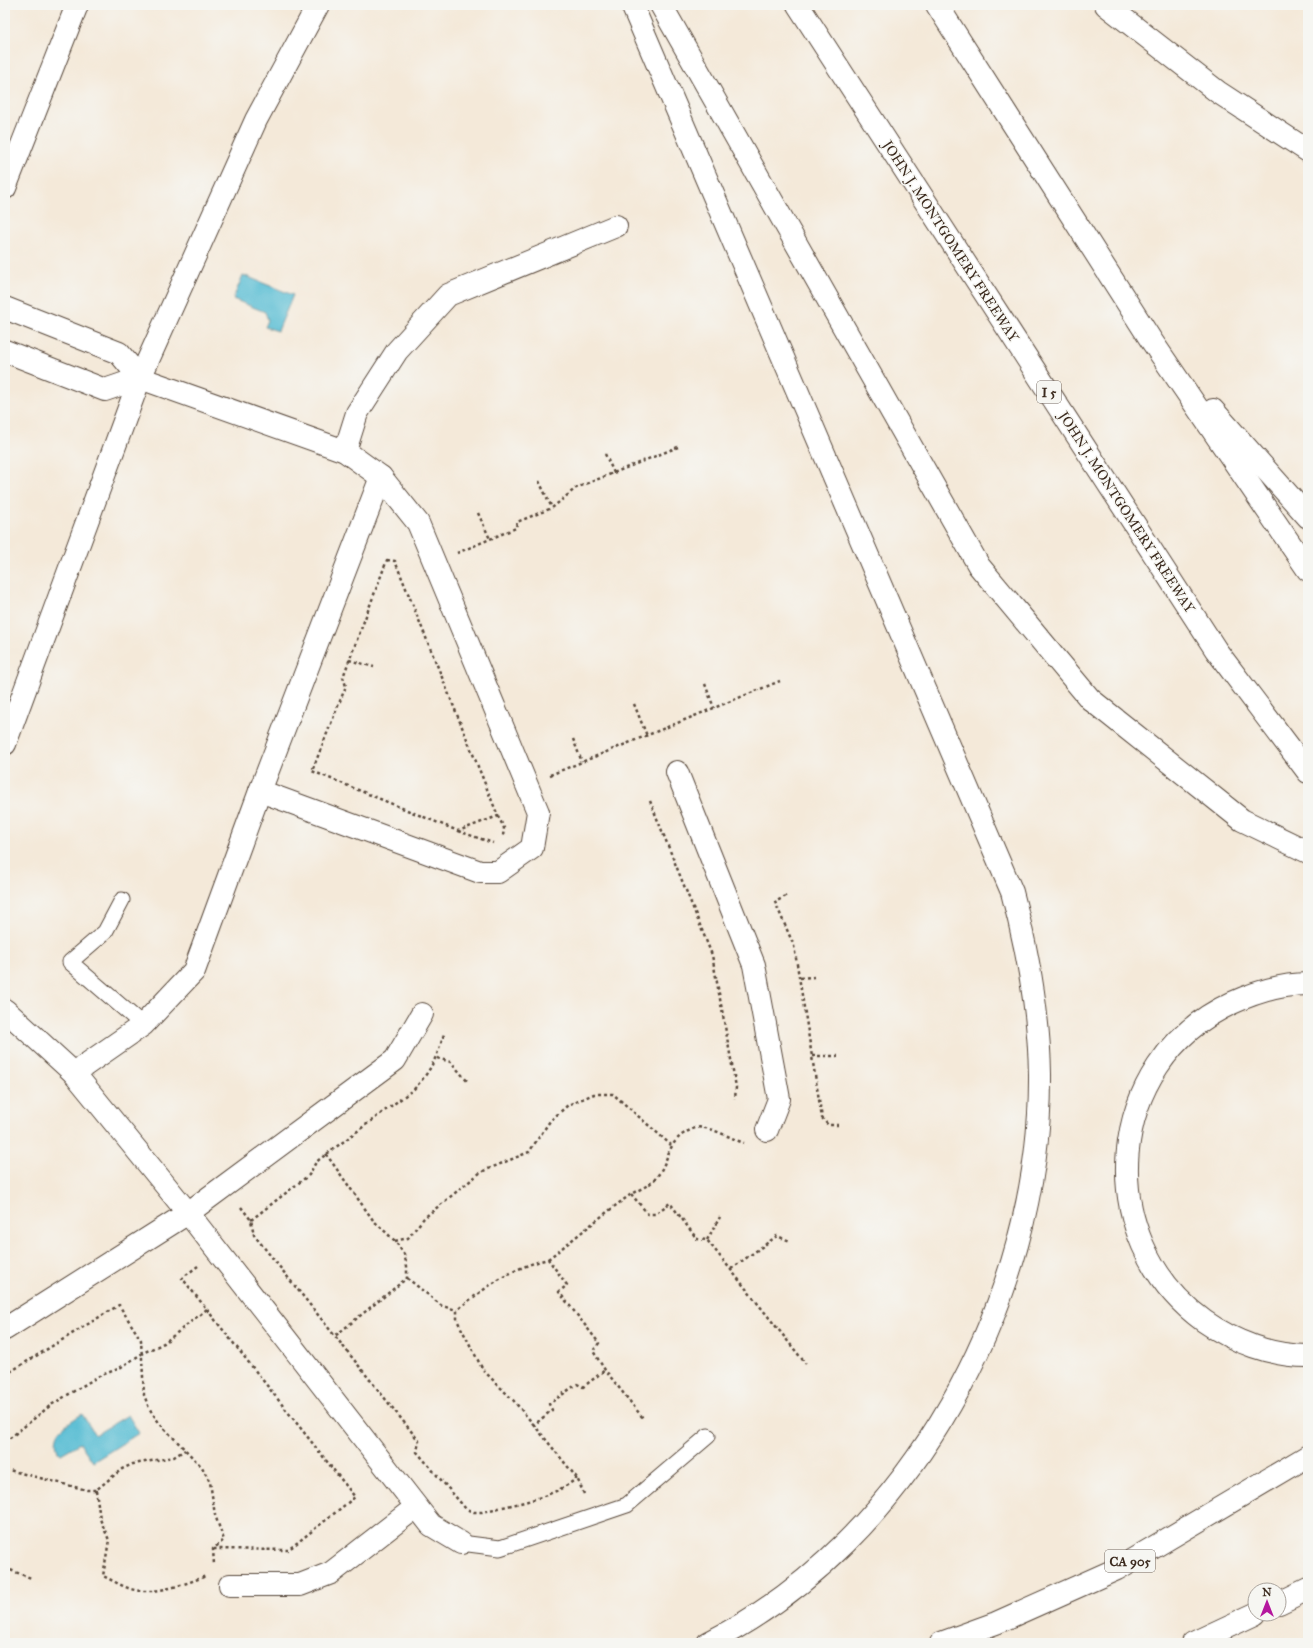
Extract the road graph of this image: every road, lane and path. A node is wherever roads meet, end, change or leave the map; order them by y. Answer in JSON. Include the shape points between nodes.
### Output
{"nodes":[{"id":1,"x":77,"y":5,"type":"edge"},
{"id":2,"x":318,"y":5,"type":"edge"},
{"id":3,"x":632,"y":5,"type":"edge"},
{"id":4,"x":661,"y":5,"type":"edge"},
{"id":5,"x":798,"y":5,"type":"edge"},
{"id":6,"x":937,"y":5,"type":"edge"},
{"id":7,"x":1106,"y":5,"type":"edge"},
{"id":8,"x":1308,"y":151,"type":"edge"},
{"id":9,"x":5,"y":188,"type":"edge"},
{"id":10,"x":616,"y":226,"type":"dead end"},
{"id":11,"x":5,"y":308,"type":"edge"},
{"id":12,"x":1151,"y":340,"type":"junction"},
{"id":13,"x":5,"y":351,"type":"edge"},
{"id":14,"x":140,"y":378,"type":"junction"},
{"id":15,"x":678,"y":447,"type":"dead end"},
{"id":16,"x":344,"y":452,"type":"junction"},
{"id":17,"x":605,"y":454,"type":"dead end"},
{"id":18,"x":614,"y":473,"type":"junction"},
{"id":19,"x":381,"y":477,"type":"junction"},
{"id":20,"x":539,"y":481,"type":"dead end"},
{"id":21,"x":552,"y":508,"type":"junction"},
{"id":22,"x":478,"y":513,"type":"dead end"},
{"id":23,"x":1308,"y":517,"type":"edge"},
{"id":24,"x":490,"y":539,"type":"junction"},
{"id":25,"x":450,"y":556,"type":"dead end"},
{"id":26,"x":1308,"y":570,"type":"edge"},
{"id":27,"x":349,"y":660,"type":"junction"},
{"id":28,"x":374,"y":667,"type":"dead end"},
{"id":29,"x":780,"y":681,"type":"dead end"},
{"id":30,"x":705,"y":684,"type":"dead end"},
{"id":31,"x":634,"y":704,"type":"dead end"},
{"id":32,"x":714,"y":708,"type":"junction"},
{"id":33,"x":647,"y":736,"type":"junction"},
{"id":34,"x":573,"y":739,"type":"dead end"},
{"id":35,"x":5,"y":744,"type":"edge"},
{"id":36,"x":582,"y":762,"type":"junction"},
{"id":37,"x":677,"y":772,"type":"dead end"},
{"id":38,"x":1308,"y":772,"type":"edge"},
{"id":39,"x":549,"y":776,"type":"dead end"},
{"id":40,"x":260,"y":791,"type":"junction"},
{"id":41,"x":650,"y":801,"type":"dead end"},
{"id":42,"x":498,"y":816,"type":"junction"},
{"id":43,"x":458,"y":831,"type":"junction"},
{"id":44,"x":1308,"y":852,"type":"edge"},
{"id":45,"x":786,"y":896,"type":"dead end"},
{"id":46,"x":122,"y":900,"type":"dead end"},
{"id":47,"x":814,"y":976,"type":"dead end"},
{"id":48,"x":800,"y":978,"type":"junction"},
{"id":49,"x":1308,"y":984,"type":"edge"},
{"id":50,"x":5,"y":1010,"type":"edge"},
{"id":51,"x":422,"y":1014,"type":"dead end"},
{"id":52,"x":143,"y":1025,"type":"junction"},
{"id":53,"x":444,"y":1034,"type":"dead end"},
{"id":54,"x":812,"y":1056,"type":"junction"},
{"id":55,"x":838,"y":1056,"type":"dead end"},
{"id":56,"x":437,"y":1058,"type":"junction"},
{"id":57,"x":74,"y":1073,"type":"junction"},
{"id":58,"x":468,"y":1082,"type":"dead end"},
{"id":59,"x":735,"y":1099,"type":"dead end"},
{"id":60,"x":838,"y":1125,"type":"dead end"},
{"id":61,"x":766,"y":1130,"type":"dead end"},
{"id":62,"x":671,"y":1145,"type":"junction"},
{"id":63,"x":752,"y":1147,"type":"dead end"},
{"id":64,"x":326,"y":1154,"type":"junction"},
{"id":65,"x":631,"y":1194,"type":"junction"},
{"id":66,"x":239,"y":1204,"type":"dead end"},
{"id":67,"x":188,"y":1213,"type":"junction"},
{"id":68,"x":720,"y":1217,"type":"dead end"},
{"id":69,"x":251,"y":1220,"type":"junction"},
{"id":70,"x":707,"y":1240,"type":"junction"},
{"id":71,"x":395,"y":1241,"type":"junction"},
{"id":72,"x":790,"y":1241,"type":"dead end"},
{"id":73,"x":548,"y":1259,"type":"junction"},
{"id":74,"x":201,"y":1264,"type":"dead end"},
{"id":75,"x":731,"y":1269,"type":"junction"},
{"id":76,"x":407,"y":1278,"type":"junction"},
{"id":77,"x":207,"y":1309,"type":"junction"},
{"id":78,"x":457,"y":1310,"type":"junction"},
{"id":79,"x":5,"y":1329,"type":"edge"},
{"id":80,"x":335,"y":1336,"type":"junction"},
{"id":81,"x":143,"y":1353,"type":"junction"},
{"id":82,"x":1308,"y":1356,"type":"edge"},
{"id":83,"x":806,"y":1364,"type":"dead end"},
{"id":84,"x":605,"y":1370,"type":"junction"},
{"id":85,"x":5,"y":1375,"type":"edge"},
{"id":86,"x":643,"y":1418,"type":"dead end"},
{"id":87,"x":534,"y":1425,"type":"junction"},
{"id":88,"x":708,"y":1436,"type":"dead end"},
{"id":89,"x":5,"y":1442,"type":"edge"},
{"id":90,"x":185,"y":1450,"type":"junction"},
{"id":91,"x":1308,"y":1456,"type":"edge"},
{"id":92,"x":5,"y":1469,"type":"edge"},
{"id":93,"x":577,"y":1478,"type":"junction"},
{"id":94,"x":96,"y":1490,"type":"junction"},
{"id":95,"x":584,"y":1494,"type":"dead end"},
{"id":96,"x":416,"y":1507,"type":"junction"},
{"id":97,"x":461,"y":1543,"type":"joint"},
{"id":98,"x":213,"y":1549,"type":"junction"},
{"id":99,"x":5,"y":1568,"type":"edge"},
{"id":100,"x":214,"y":1570,"type":"dead end"},
{"id":101,"x":210,"y":1573,"type":"dead end"},
{"id":102,"x":31,"y":1578,"type":"dead end"},
{"id":103,"x":230,"y":1585,"type":"dead end"},
{"id":104,"x":1308,"y":1589,"type":"edge"},
{"id":105,"x":1287,"y":1599,"type":"edge"},
{"id":106,"x":1247,"y":1618,"type":"edge"},
{"id":107,"x":708,"y":1643,"type":"edge"},
{"id":108,"x":941,"y":1643,"type":"edge"},
{"id":109,"x":1193,"y":1643,"type":"edge"}],
"edges":[{"from":1,"to":9,"type":"main road"},
{"from":2,"to":14,"type":"main road","via":[[256,120]]},
{"from":3,"to":107,"type":"main road","via":[[1012,892],[1033,982],[1038,1028],[1038,1121],[1033,1171],[1024,1220],[993,1316],[950,1406],[925,1448],[865,1524],[794,1588],[757,1615]]},
{"from":4,"to":44,"type":"main road","via":[[979,566],[1090,700],[1242,820]]},
{"from":5,"to":38,"type":"main road","name":"JOHN J. MONTGOMERY FREEWAY","number":"I 5","via":[[1216,650]]},
{"from":6,"to":12,"type":"main road"},
{"from":7,"to":8,"type":"main road","via":[[1218,92]]},
{"from":10,"to":16,"type":"main road","via":[[448,295],[397,351],[357,413]]},
{"from":11,"to":14,"type":"main road","via":[[119,353]]},
{"from":12,"to":23,"type":"main road"},
{"from":12,"to":26,"type":"main road"},
{"from":13,"to":14,"type":"main road","via":[[106,390]]},
{"from":14,"to":16,"type":"main road"},
{"from":14,"to":35,"type":"main road"},
{"from":15,"to":18,"type":"path"},
{"from":16,"to":19,"type":"main road"},
{"from":17,"to":18,"type":"path"},
{"from":18,"to":21,"type":"path","via":[[576,488]]},
{"from":19,"to":40,"type":"main road"},
{"from":19,"to":40,"type":"main road","via":[[418,523],[538,812],[532,848],[498,872],[480,872]]},
{"from":20,"to":21,"type":"path"},
{"from":21,"to":24,"type":"path","via":[[517,522],[516,528]]},
{"from":22,"to":24,"type":"path"},
{"from":24,"to":25,"type":"path"},
{"from":27,"to":28,"type":"path"},
{"from":27,"to":42,"type":"path","via":[[386,560],[395,561]]},
{"from":27,"to":43,"type":"path","via":[[343,677],[346,686],[312,771]]},
{"from":29,"to":32,"type":"path"},
{"from":30,"to":32,"type":"path"},
{"from":31,"to":33,"type":"path"},
{"from":32,"to":33,"type":"path"},
{"from":33,"to":36,"type":"path"},
{"from":34,"to":36,"type":"path"},
{"from":36,"to":39,"type":"path"},
{"from":37,"to":61,"type":"main road","via":[[754,965],[779,1099]]},
{"from":40,"to":52,"type":"main road","via":[[194,971]]},
{"from":41,"to":59,"type":"path","via":[[712,955],[736,1087]]},
{"from":42,"to":43,"type":"path"},
{"from":42,"to":43,"type":"path","via":[[504,828],[504,835],[493,844]]},
{"from":45,"to":48,"type":"path","via":[[775,902],[794,946]]},
{"from":46,"to":52,"type":"lane","via":[[105,932],[70,962]]},
{"from":47,"to":48,"type":"path"},
{"from":48,"to":54,"type":"path"},
{"from":49,"to":82,"type":"main road","via":[[1272,988],[1246,997],[1221,1008],[1178,1041],[1147,1085],[1136,1110],[1129,1136],[1126,1163],[1132,1218],[1155,1270],[1172,1293],[1193,1313],[1241,1342],[1269,1351]]},
{"from":50,"to":57,"type":"main road"},
{"from":51,"to":67,"type":"main road","via":[[395,1060]]},
{"from":52,"to":57,"type":"main road"},
{"from":53,"to":56,"type":"path"},
{"from":54,"to":55,"type":"path"},
{"from":54,"to":60,"type":"path","via":[[822,1118],[828,1125]]},
{"from":56,"to":58,"type":"path","via":[[451,1062]]},
{"from":56,"to":64,"type":"path","via":[[414,1089]]},
{"from":57,"to":67,"type":"main road"},
{"from":62,"to":63,"type":"path","via":[[680,1135],[697,1127],[708,1128]]},
{"from":62,"to":65,"type":"path","via":[[653,1182]]},
{"from":62,"to":71,"type":"path","via":[[614,1094],[594,1094],[578,1100],[560,1112],[550,1121],[529,1152],[481,1172],[424,1218],[408,1238]]},
{"from":64,"to":69,"type":"path","via":[[316,1162],[309,1175]]},
{"from":64,"to":71,"type":"path","via":[[373,1220]]},
{"from":65,"to":70,"type":"path","via":[[648,1214],[656,1214],[670,1203],[698,1239]]},
{"from":65,"to":73,"type":"path"},
{"from":66,"to":69,"type":"path"},
{"from":67,"to":79,"type":"main road"},
{"from":67,"to":96,"type":"main road"},
{"from":68,"to":70,"type":"path"},
{"from":69,"to":80,"type":"path","via":[[254,1234]]},
{"from":70,"to":75,"type":"path"},
{"from":71,"to":76,"type":"path","via":[[404,1254]]},
{"from":72,"to":75,"type":"path","via":[[777,1236]]},
{"from":73,"to":78,"type":"path","via":[[526,1265],[513,1272],[487,1287]]},
{"from":73,"to":84,"type":"path","via":[[568,1285],[559,1292],[599,1343],[593,1351]]},
{"from":74,"to":77,"type":"path","via":[[182,1278]]},
{"from":75,"to":83,"type":"path"},
{"from":76,"to":78,"type":"path","via":[[442,1306]]},
{"from":76,"to":80,"type":"path"},
{"from":77,"to":81,"type":"path","via":[[164,1343]]},
{"from":77,"to":98,"type":"path","via":[[355,1497],[288,1550]]},
{"from":78,"to":87,"type":"path","via":[[457,1320],[484,1370]]},
{"from":80,"to":93,"type":"path","via":[[419,1440],[417,1452],[466,1509],[482,1512],[534,1498],[568,1486]]},
{"from":81,"to":85,"type":"path","via":[[141,1340],[119,1305]]},
{"from":81,"to":89,"type":"path","via":[[118,1370],[99,1376],[51,1405]]},
{"from":81,"to":90,"type":"path","via":[[144,1395],[149,1408],[160,1424]]},
{"from":84,"to":86,"type":"path"},
{"from":84,"to":87,"type":"path","via":[[583,1387],[577,1384],[549,1404],[552,1410]]},
{"from":87,"to":93,"type":"path"},
{"from":88,"to":97,"type":"lane","via":[[627,1505],[500,1548]]},
{"from":90,"to":94,"type":"path","via":[[174,1457],[133,1464],[122,1469]]},
{"from":90,"to":98,"type":"path","via":[[202,1467],[210,1482],[215,1515],[224,1540]]},
{"from":91,"to":108,"type":"main road","number":"CA 905","via":[[1118,1569],[996,1623]]},
{"from":92,"to":94,"type":"path","via":[[87,1490]]},
{"from":93,"to":95,"type":"path"},
{"from":94,"to":101,"type":"path","via":[[100,1519],[109,1540],[103,1576],[132,1589],[147,1591],[194,1581]]},
{"from":96,"to":97,"type":"main road","via":[[431,1525]]},
{"from":96,"to":103,"type":"main road","via":[[331,1573],[300,1585]]},
{"from":98,"to":100,"type":"path"},
{"from":99,"to":102,"type":"path"},
{"from":104,"to":105,"type":"main road"},
{"from":106,"to":109,"type":"main road"}]}
